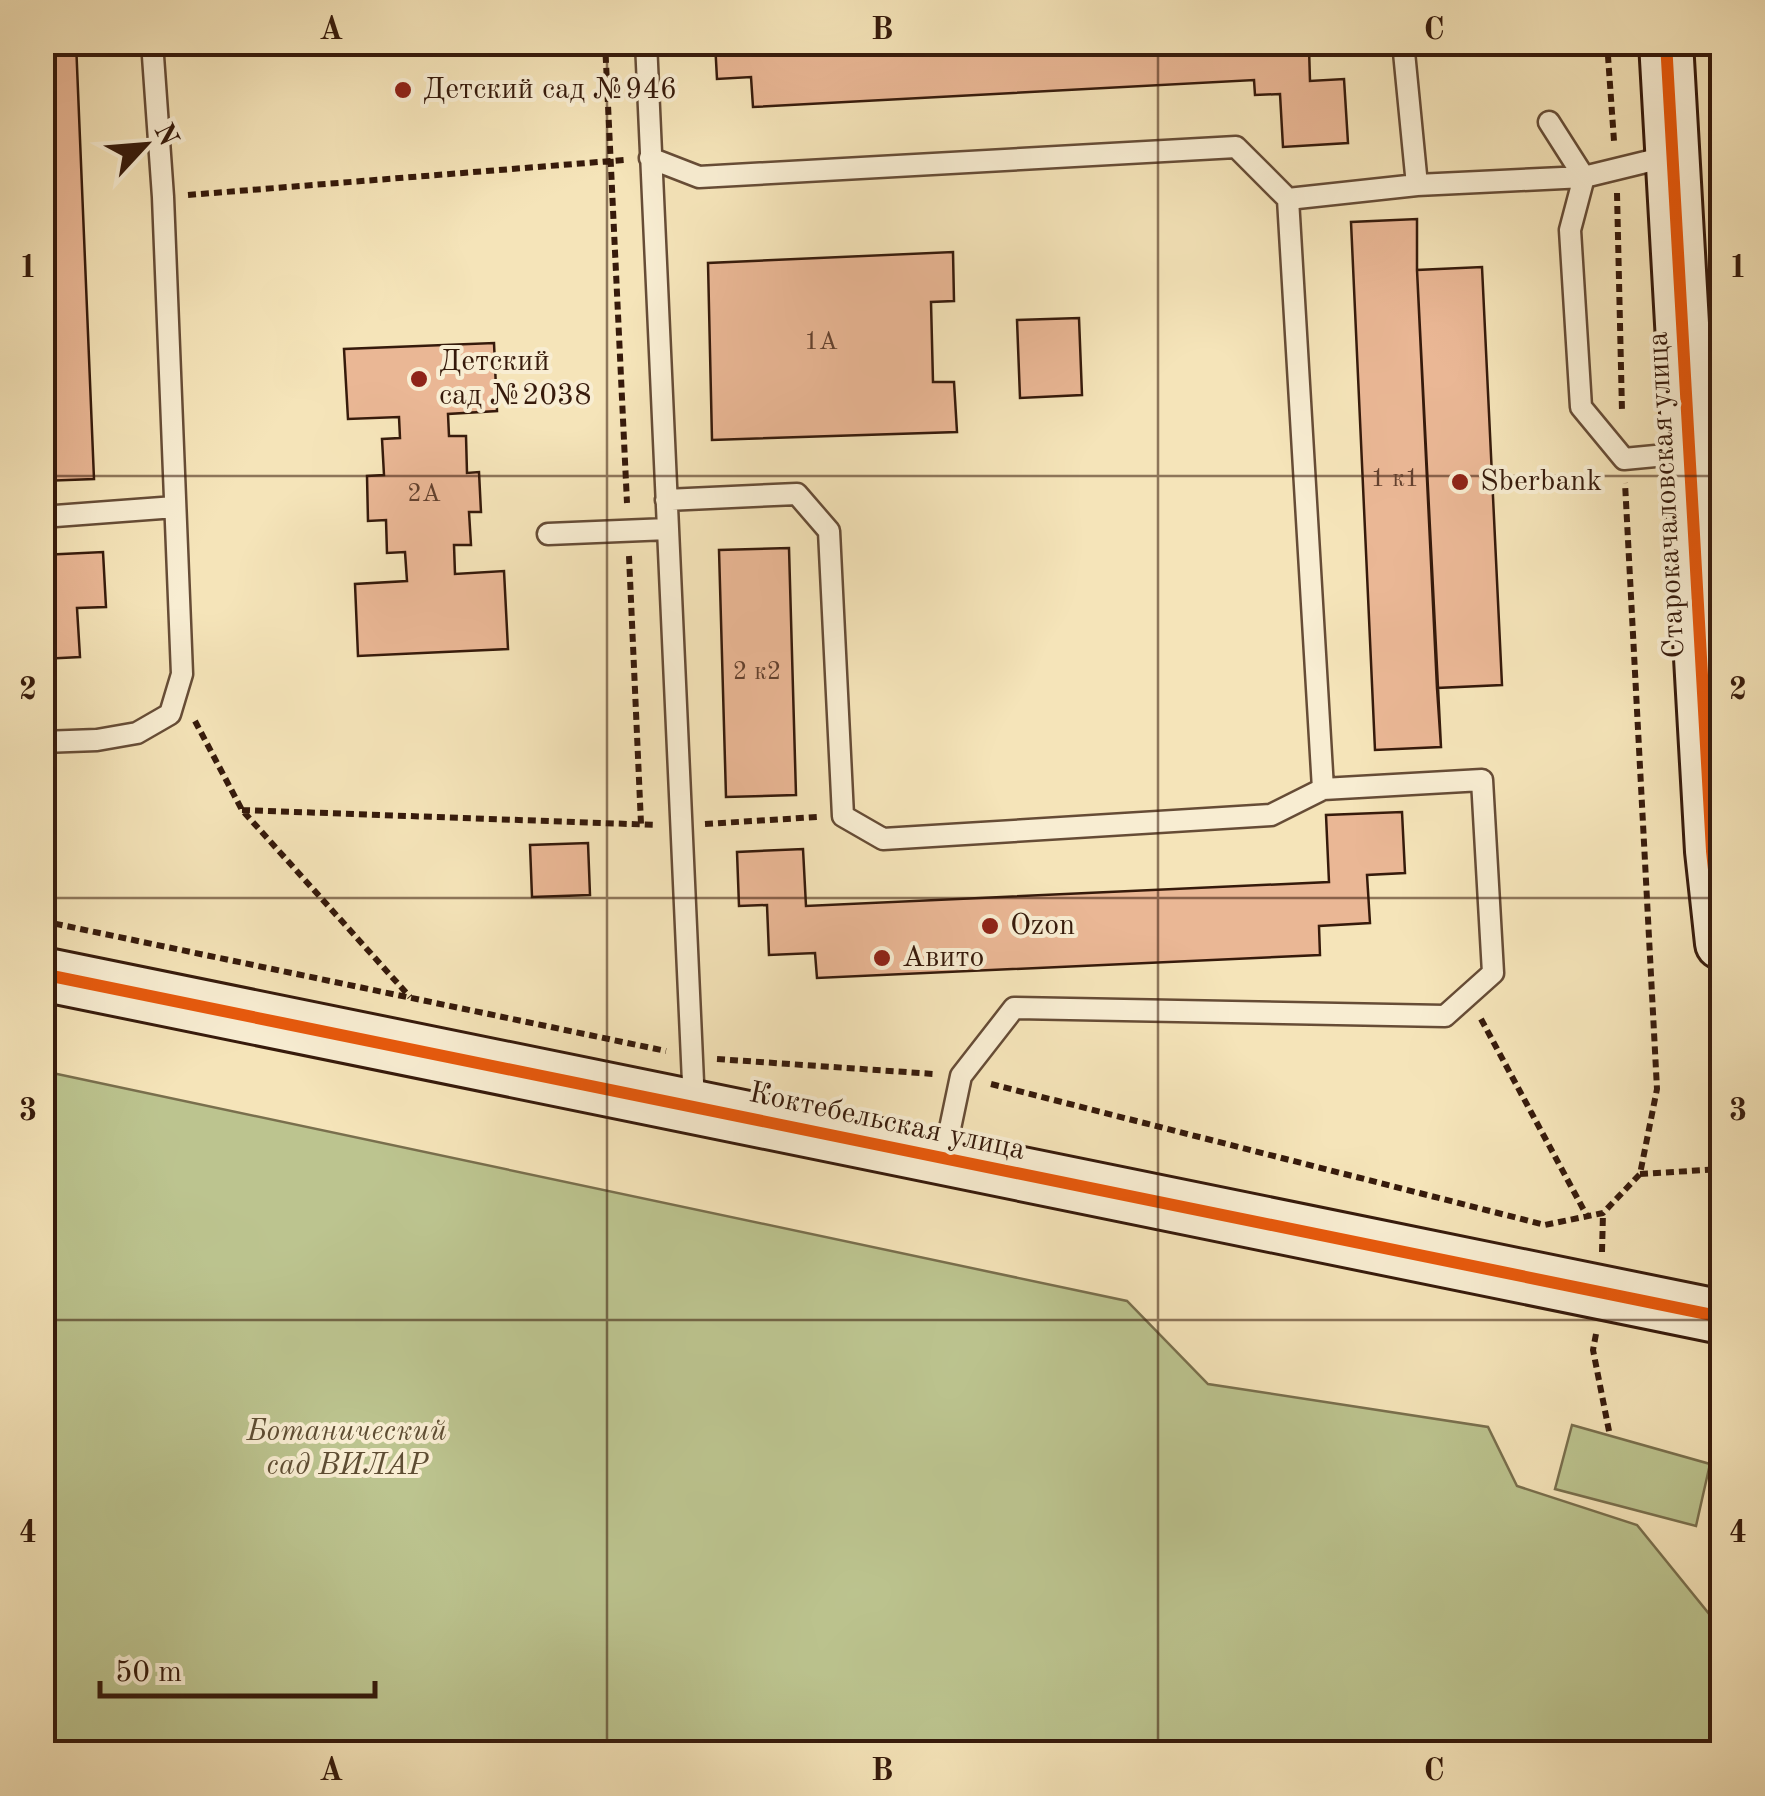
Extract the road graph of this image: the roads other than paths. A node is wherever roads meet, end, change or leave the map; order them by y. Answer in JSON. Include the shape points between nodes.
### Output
{"nodes":[{"id":1,"x":152,"y":42,"type":"edge"},
{"id":2,"x":646,"y":42,"type":"edge"},
{"id":3,"x":1403,"y":42,"type":"edge"},
{"id":4,"x":1666,"y":42,"type":"edge"},
{"id":5,"x":1549,"y":122,"type":"dead end"},
{"id":6,"x":1672,"y":156,"type":"junction"},
{"id":7,"x":650,"y":158,"type":"junction"},
{"id":8,"x":1584,"y":176,"type":"junction"},
{"id":9,"x":1416,"y":185,"type":"junction"},
{"id":10,"x":1288,"y":199,"type":"junction"},
{"id":11,"x":1689,"y":452,"type":"junction"},
{"id":12,"x":666,"y":500,"type":"junction"},
{"id":13,"x":175,"y":507,"type":"junction"},
{"id":14,"x":42,"y":517,"type":"edge"},
{"id":15,"x":668,"y":528,"type":"junction"},
{"id":16,"x":548,"y":534,"type":"dead end"},
{"id":17,"x":42,"y":742,"type":"edge"},
{"id":18,"x":1322,"y":789,"type":"junction"},
{"id":19,"x":1722,"y":943,"type":"edge"},
{"id":20,"x":42,"y":974,"type":"edge"},
{"id":21,"x":693,"y":1082,"type":"junction"},
{"id":22,"x":944,"y":1159,"type":"junction"},
{"id":23,"x":1722,"y":1317,"type":"edge"}],
"edges":[{"from":1,"to":13,"type":"lane"},
{"from":2,"to":7,"type":"lane"},
{"from":3,"to":9,"type":"lane"},
{"from":4,"to":6,"type":"street","name":"Старокачаловская улица"},
{"from":5,"to":8,"type":"lane"},
{"from":6,"to":8,"type":"lane"},
{"from":6,"to":11,"type":"street","name":"Старокачаловская улица"},
{"from":7,"to":10,"type":"lane","via":[[699,178],[1236,148]]},
{"from":7,"to":12,"type":"lane"},
{"from":8,"to":9,"type":"lane"},
{"from":8,"to":11,"type":"lane","via":[[1570,230],[1581,406],[1624,459]]},
{"from":9,"to":10,"type":"lane"},
{"from":10,"to":18,"type":"lane"},
{"from":11,"to":19,"type":"street","name":"Старокачаловская улица"},
{"from":12,"to":15,"type":"lane"},
{"from":12,"to":18,"type":"lane","via":[[796,494],[829,531],[843,816],[882,840],[1271,815]]},
{"from":13,"to":14,"type":"lane"},
{"from":13,"to":17,"type":"lane","via":[[182,674],[170,714],[136,734]]},
{"from":15,"to":16,"type":"lane"},
{"from":15,"to":21,"type":"lane"},
{"from":18,"to":22,"type":"lane","via":[[1482,780],[1493,973],[1445,1016],[1014,1008],[960,1076]]},
{"from":20,"to":21,"type":"street","name":"Коктебельская улица"},
{"from":21,"to":22,"type":"street","name":"Коктебельская улица"},
{"from":22,"to":23,"type":"street","name":"Коктебельская улица"}]}
